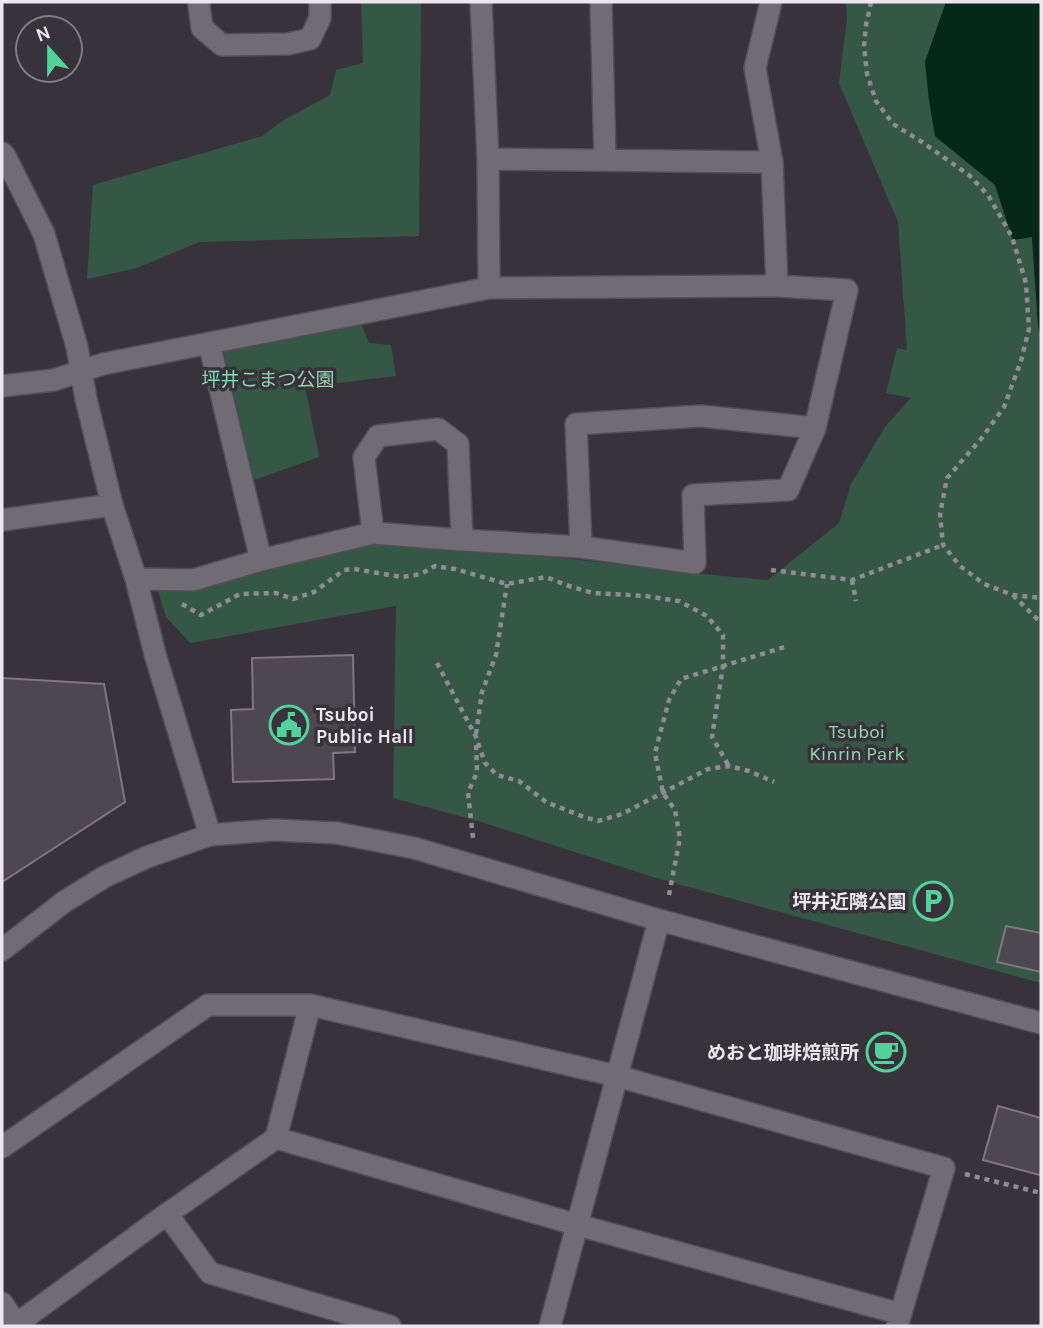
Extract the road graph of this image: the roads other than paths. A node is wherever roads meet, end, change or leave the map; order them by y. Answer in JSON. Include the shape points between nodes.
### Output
{"nodes":[{"id":1,"x":320,"y":2,"type":"edge"},
{"id":2,"x":481,"y":2,"type":"edge"},
{"id":3,"x":601,"y":2,"type":"edge"},
{"id":4,"x":771,"y":2,"type":"edge"},
{"id":5,"x":199,"y":5,"type":"dead end"},
{"id":6,"x":2,"y":153,"type":"edge"},
{"id":7,"x":488,"y":159,"type":"junction"},
{"id":8,"x":605,"y":160,"type":"junction"},
{"id":9,"x":772,"y":162,"type":"junction"},
{"id":10,"x":777,"y":286,"type":"junction"},
{"id":11,"x":489,"y":288,"type":"junction"},
{"id":12,"x":209,"y":344,"type":"junction"},
{"id":13,"x":81,"y":372,"type":"junction"},
{"id":14,"x":2,"y":386,"type":"edge"},
{"id":15,"x":815,"y":428,"type":"junction"},
{"id":16,"x":112,"y":505,"type":"junction"},
{"id":17,"x":2,"y":520,"type":"edge"},
{"id":18,"x":373,"y":533,"type":"junction"},
{"id":19,"x":462,"y":540,"type":"junction"},
{"id":20,"x":581,"y":547,"type":"junction"},
{"id":21,"x":261,"y":560,"type":"junction"},
{"id":22,"x":136,"y":579,"type":"junction"},
{"id":23,"x":210,"y":835,"type":"junction"},
{"id":24,"x":659,"y":920,"type":"junction"},
{"id":25,"x":2,"y":950,"type":"edge"},
{"id":26,"x":310,"y":1005,"type":"junction"},
{"id":27,"x":1041,"y":1023,"type":"edge"},
{"id":28,"x":617,"y":1076,"type":"junction"},
{"id":29,"x":276,"y":1138,"type":"junction"},
{"id":30,"x":2,"y":1146,"type":"edge"},
{"id":31,"x":167,"y":1214,"type":"junction"},
{"id":32,"x":578,"y":1225,"type":"junction"},
{"id":33,"x":2,"y":1303,"type":"edge"},
{"id":34,"x":899,"y":1320,"type":"edge"},
{"id":35,"x":16,"y":1326,"type":"edge"},
{"id":36,"x":390,"y":1326,"type":"edge"},
{"id":37,"x":550,"y":1326,"type":"edge"}],
"edges":[{"from":1,"to":5,"type":"street","via":[[320,18],[310,39],[288,44],[222,45],[202,28]]},
{"from":2,"to":7,"type":"street"},
{"from":3,"to":8,"type":"street"},
{"from":4,"to":9,"type":"street","via":[[755,68]]},
{"from":6,"to":13,"type":"street","via":[[44,234]]},
{"from":7,"to":8,"type":"street"},
{"from":7,"to":11,"type":"street"},
{"from":8,"to":9,"type":"street"},
{"from":9,"to":10,"type":"street"},
{"from":10,"to":11,"type":"street"},
{"from":10,"to":15,"type":"street","via":[[847,290]]},
{"from":11,"to":12,"type":"street"},
{"from":12,"to":13,"type":"street"},
{"from":12,"to":21,"type":"street"},
{"from":13,"to":14,"type":"street"},
{"from":13,"to":16,"type":"street"},
{"from":15,"to":20,"type":"street","via":[[788,490],[693,495],[695,563]]},
{"from":15,"to":20,"type":"street","via":[[701,416],[576,424]]},
{"from":16,"to":17,"type":"street"},
{"from":16,"to":22,"type":"street"},
{"from":18,"to":19,"type":"street"},
{"from":18,"to":19,"type":"street","via":[[364,457],[378,436],[438,429],[458,444]]},
{"from":18,"to":21,"type":"street"},
{"from":19,"to":20,"type":"street"},
{"from":21,"to":22,"type":"street","via":[[193,580]]},
{"from":22,"to":23,"type":"street"},
{"from":23,"to":24,"type":"street","via":[[274,830],[337,833],[414,848]]},
{"from":23,"to":25,"type":"street","via":[[104,877]]},
{"from":24,"to":27,"type":"street"},
{"from":24,"to":28,"type":"street"},
{"from":26,"to":28,"type":"street"},
{"from":26,"to":29,"type":"street"},
{"from":26,"to":30,"type":"street","via":[[208,1005]]},
{"from":28,"to":32,"type":"street"},
{"from":28,"to":34,"type":"street","via":[[944,1168]]},
{"from":29,"to":31,"type":"street"},
{"from":29,"to":32,"type":"street"},
{"from":31,"to":35,"type":"street"},
{"from":31,"to":36,"type":"street","via":[[210,1273]]},
{"from":32,"to":34,"type":"street"},
{"from":32,"to":37,"type":"street"},
{"from":33,"to":35,"type":"street"}]}
